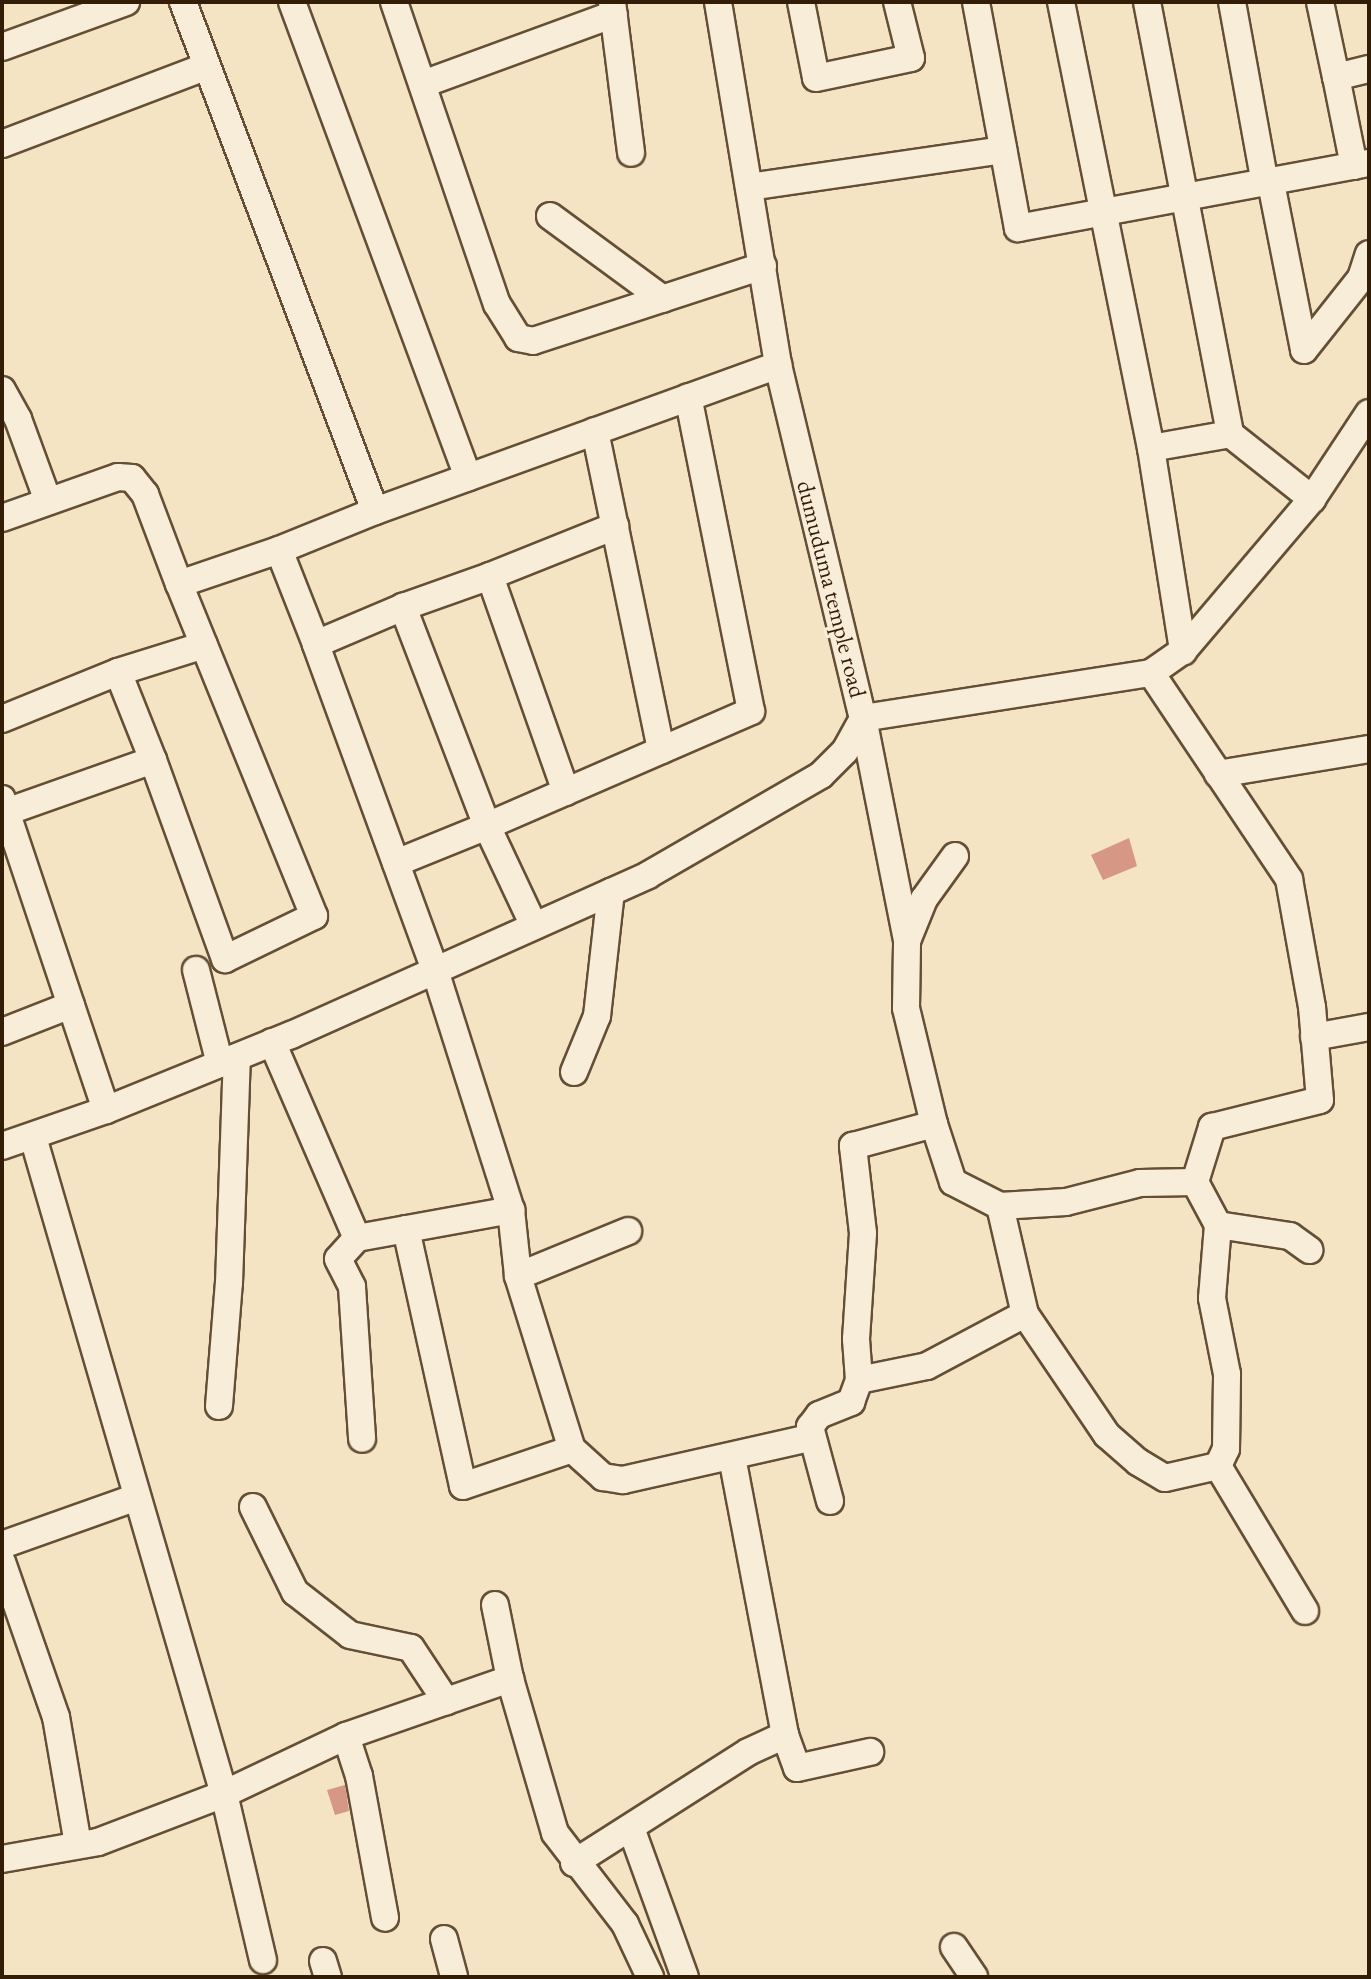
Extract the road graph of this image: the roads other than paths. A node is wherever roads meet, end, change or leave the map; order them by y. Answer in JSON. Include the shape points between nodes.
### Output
{"nodes":[{"id":1,"x":126,"y":2,"type":"edge"},
{"id":2,"x":183,"y":2,"type":"edge"},
{"id":3,"x":292,"y":2,"type":"edge"},
{"id":4,"x":394,"y":2,"type":"edge"},
{"id":5,"x":718,"y":2,"type":"edge"},
{"id":6,"x":801,"y":2,"type":"edge"},
{"id":7,"x":897,"y":2,"type":"edge"},
{"id":8,"x":976,"y":2,"type":"edge"},
{"id":9,"x":1061,"y":2,"type":"edge"},
{"id":10,"x":1147,"y":2,"type":"edge"},
{"id":11,"x":1232,"y":2,"type":"edge"},
{"id":12,"x":1320,"y":2,"type":"edge"},
{"id":13,"x":613,"y":8,"type":"edge"},
{"id":14,"x":2,"y":47,"type":"edge"},
{"id":15,"x":207,"y":66,"type":"junction"},
{"id":16,"x":1369,"y":69,"type":"edge"},
{"id":17,"x":1336,"y":77,"type":"junction"},
{"id":18,"x":423,"y":84,"type":"junction"},
{"id":19,"x":2,"y":144,"type":"edge"},
{"id":20,"x":1003,"y":150,"type":"junction"},
{"id":21,"x":631,"y":153,"type":"dead end"},
{"id":22,"x":1362,"y":164,"type":"edge"},
{"id":23,"x":1268,"y":183,"type":"junction"},
{"id":24,"x":749,"y":187,"type":"junction"},
{"id":25,"x":1185,"y":200,"type":"junction"},
{"id":26,"x":1103,"y":214,"type":"junction"},
{"id":27,"x":550,"y":216,"type":"dead end"},
{"id":28,"x":1369,"y":254,"type":"edge"},
{"id":29,"x":763,"y":266,"type":"junction"},
{"id":30,"x":663,"y":299,"type":"junction"},
{"id":31,"x":778,"y":365,"type":"junction"},
{"id":32,"x":2,"y":390,"type":"edge"},
{"id":33,"x":688,"y":397,"type":"junction"},
{"id":34,"x":1369,"y":413,"type":"edge"},
{"id":35,"x":595,"y":431,"type":"junction"},
{"id":36,"x":1230,"y":434,"type":"junction"},
{"id":37,"x":1151,"y":448,"type":"junction"},
{"id":38,"x":468,"y":477,"type":"junction"},
{"id":39,"x":1312,"y":499,"type":"junction"},
{"id":40,"x":48,"y":500,"type":"junction"},
{"id":41,"x":374,"y":511,"type":"junction"},
{"id":42,"x":2,"y":517,"type":"edge"},
{"id":43,"x":615,"y":526,"type":"junction"},
{"id":44,"x":279,"y":550,"type":"junction"},
{"id":45,"x":490,"y":576,"type":"junction"},
{"id":46,"x":179,"y":584,"type":"junction"},
{"id":47,"x":403,"y":607,"type":"junction"},
{"id":48,"x":316,"y":644,"type":"junction"},
{"id":49,"x":204,"y":645,"type":"junction"},
{"id":50,"x":1183,"y":651,"type":"junction"},
{"id":51,"x":118,"y":672,"type":"junction"},
{"id":52,"x":1151,"y":673,"type":"junction"},
{"id":53,"x":863,"y":718,"type":"junction"},
{"id":54,"x":2,"y":719,"type":"edge"},
{"id":55,"x":1369,"y":748,"type":"edge"},
{"id":56,"x":661,"y":750,"type":"junction"},
{"id":57,"x":153,"y":760,"type":"junction"},
{"id":58,"x":1218,"y":774,"type":"junction"},
{"id":59,"x":566,"y":792,"type":"junction"},
{"id":60,"x":4,"y":806,"type":"edge"},
{"id":61,"x":487,"y":826,"type":"junction"},
{"id":62,"x":955,"y":856,"type":"dead end"},
{"id":63,"x":396,"y":863,"type":"junction"},
{"id":64,"x":611,"y":892,"type":"junction"},
{"id":65,"x":534,"y":926,"type":"junction"},
{"id":66,"x":907,"y":941,"type":"junction"},
{"id":67,"x":196,"y":970,"type":"dead end"},
{"id":68,"x":435,"y":970,"type":"junction"},
{"id":69,"x":71,"y":1005,"type":"junction"},
{"id":70,"x":1369,"y":1027,"type":"edge"},
{"id":71,"x":2,"y":1032,"type":"edge"},
{"id":72,"x":1314,"y":1037,"type":"junction"},
{"id":73,"x":272,"y":1042,"type":"junction"},
{"id":74,"x":229,"y":1060,"type":"junction"},
{"id":75,"x":574,"y":1072,"type":"dead end"},
{"id":76,"x":106,"y":1110,"type":"junction"},
{"id":77,"x":934,"y":1124,"type":"junction"},
{"id":78,"x":33,"y":1137,"type":"junction"},
{"id":79,"x":2,"y":1146,"type":"edge"},
{"id":80,"x":1195,"y":1182,"type":"junction"},
{"id":81,"x":1000,"y":1206,"type":"junction"},
{"id":82,"x":511,"y":1210,"type":"junction"},
{"id":83,"x":1218,"y":1225,"type":"junction"},
{"id":84,"x":406,"y":1229,"type":"junction"},
{"id":85,"x":628,"y":1231,"type":"dead end"},
{"id":86,"x":357,"y":1238,"type":"junction"},
{"id":87,"x":1309,"y":1250,"type":"dead end"},
{"id":88,"x":518,"y":1276,"type":"junction"},
{"id":89,"x":1025,"y":1314,"type":"junction"},
{"id":90,"x":859,"y":1380,"type":"junction"},
{"id":91,"x":219,"y":1406,"type":"dead end"},
{"id":92,"x":810,"y":1438,"type":"junction"},
{"id":93,"x":362,"y":1439,"type":"dead end"},
{"id":94,"x":572,"y":1449,"type":"junction"},
{"id":95,"x":732,"y":1457,"type":"junction"},
{"id":96,"x":1218,"y":1466,"type":"junction"},
{"id":97,"x":137,"y":1497,"type":"junction"},
{"id":98,"x":830,"y":1501,"type":"dead end"},
{"id":99,"x":253,"y":1507,"type":"dead end"},
{"id":100,"x":2,"y":1545,"type":"edge"},
{"id":101,"x":2,"y":1562,"type":"edge"},
{"id":102,"x":495,"y":1605,"type":"dead end"},
{"id":103,"x":1305,"y":1611,"type":"dead end"},
{"id":104,"x":510,"y":1679,"type":"junction"},
{"id":105,"x":446,"y":1701,"type":"junction"},
{"id":106,"x":785,"y":1735,"type":"junction"},
{"id":107,"x":346,"y":1736,"type":"junction"},
{"id":108,"x":870,"y":1752,"type":"dead end"},
{"id":109,"x":224,"y":1794,"type":"junction"},
{"id":110,"x":631,"y":1828,"type":"junction"},
{"id":111,"x":78,"y":1845,"type":"junction"},
{"id":112,"x":2,"y":1859,"type":"edge"},
{"id":113,"x":574,"y":1863,"type":"junction"},
{"id":114,"x":385,"y":1918,"type":"dead end"},
{"id":115,"x":444,"y":1939,"type":"dead end"},
{"id":116,"x":954,"y":1947,"type":"dead end"},
{"id":117,"x":262,"y":1960,"type":"dead end"},
{"id":118,"x":454,"y":1977,"type":"edge"},
{"id":119,"x":650,"y":1977,"type":"edge"},
{"id":120,"x":685,"y":1977,"type":"edge"},
{"id":121,"x":974,"y":1977,"type":"edge"}],
"edges":[{"from":1,"to":14,"type":"street"},
{"from":2,"to":15,"type":"street"},
{"from":3,"to":38,"type":"street"},
{"from":4,"to":18,"type":"street"},
{"from":5,"to":24,"type":"street","name":"dumuduma temple road"},
{"from":6,"to":7,"type":"street","via":[[816,78],[911,58]]},
{"from":8,"to":20,"type":"street"},
{"from":9,"to":26,"type":"street"},
{"from":10,"to":25,"type":"street"},
{"from":11,"to":23,"type":"street"},
{"from":12,"to":17,"type":"street"},
{"from":13,"to":18,"type":"street"},
{"from":13,"to":21,"type":"street"},
{"from":15,"to":19,"type":"street"},
{"from":15,"to":41,"type":"street"},
{"from":16,"to":17,"type":"street"},
{"from":17,"to":22,"type":"street"},
{"from":18,"to":30,"type":"street","via":[[497,304],[518,338],[533,341]]},
{"from":20,"to":24,"type":"street"},
{"from":20,"to":26,"type":"street","via":[[1018,228]]},
{"from":22,"to":23,"type":"street"},
{"from":23,"to":25,"type":"street"},
{"from":23,"to":28,"type":"street","via":[[1304,350],[1361,278]]},
{"from":24,"to":29,"type":"street","name":"dumuduma temple road"},
{"from":25,"to":26,"type":"street"},
{"from":25,"to":36,"type":"street"},
{"from":26,"to":37,"type":"street"},
{"from":27,"to":30,"type":"street"},
{"from":29,"to":30,"type":"street"},
{"from":29,"to":31,"type":"street","name":"dumuduma temple road"},
{"from":31,"to":33,"type":"street"},
{"from":31,"to":53,"type":"street","name":"dumuduma temple road"},
{"from":32,"to":40,"type":"street","via":[[18,419]]},
{"from":33,"to":35,"type":"street"},
{"from":33,"to":56,"type":"street","via":[[751,711]]},
{"from":34,"to":39,"type":"street","name":"dumuduma temple road"},
{"from":35,"to":38,"type":"street"},
{"from":35,"to":43,"type":"street"},
{"from":36,"to":37,"type":"street"},
{"from":36,"to":39,"type":"street"},
{"from":37,"to":50,"type":"street"},
{"from":38,"to":41,"type":"street"},
{"from":39,"to":50,"type":"street","name":"dumuduma temple road"},
{"from":40,"to":42,"type":"street"},
{"from":40,"to":46,"type":"street","via":[[118,477],[138,482]]},
{"from":41,"to":44,"type":"street"},
{"from":43,"to":45,"type":"street"},
{"from":43,"to":56,"type":"street"},
{"from":44,"to":46,"type":"street"},
{"from":44,"to":48,"type":"street"},
{"from":45,"to":47,"type":"street"},
{"from":45,"to":59,"type":"street"},
{"from":46,"to":49,"type":"street"},
{"from":47,"to":48,"type":"street"},
{"from":47,"to":61,"type":"street"},
{"from":48,"to":63,"type":"street"},
{"from":49,"to":51,"type":"street"},
{"from":49,"to":57,"type":"street","via":[[314,916],[225,959]]},
{"from":50,"to":52,"type":"street","name":"dumuduma temple road"},
{"from":51,"to":54,"type":"street"},
{"from":51,"to":57,"type":"street"},
{"from":52,"to":53,"type":"street","name":"dumuduma temple road"},
{"from":52,"to":58,"type":"street"},
{"from":53,"to":64,"type":"street","via":[[845,751],[821,775]]},
{"from":53,"to":66,"type":"street"},
{"from":55,"to":58,"type":"street"},
{"from":56,"to":59,"type":"street"},
{"from":57,"to":60,"type":"street"},
{"from":58,"to":72,"type":"street","via":[[1289,879]]},
{"from":59,"to":61,"type":"street"},
{"from":60,"to":69,"type":"street"},
{"from":61,"to":63,"type":"street"},
{"from":61,"to":65,"type":"street"},
{"from":62,"to":66,"type":"street","via":[[924,899]]},
{"from":63,"to":68,"type":"street"},
{"from":64,"to":65,"type":"street"},
{"from":64,"to":75,"type":"street","via":[[597,1016]]},
{"from":65,"to":68,"type":"street"},
{"from":66,"to":77,"type":"street","via":[[906,1008]]},
{"from":67,"to":74,"type":"street"},
{"from":68,"to":73,"type":"street"},
{"from":68,"to":82,"type":"street"},
{"from":69,"to":71,"type":"street"},
{"from":69,"to":76,"type":"street"},
{"from":70,"to":72,"type":"street"},
{"from":72,"to":80,"type":"street","via":[[1320,1100],[1212,1127]]},
{"from":73,"to":74,"type":"street"},
{"from":73,"to":86,"type":"street"},
{"from":74,"to":76,"type":"street"},
{"from":74,"to":91,"type":"street","via":[[229,1283]]},
{"from":76,"to":78,"type":"street"},
{"from":77,"to":81,"type":"street","via":[[953,1182]]},
{"from":77,"to":90,"type":"street","via":[[853,1146],[863,1233],[856,1339]]},
{"from":78,"to":79,"type":"street"},
{"from":78,"to":97,"type":"street"},
{"from":80,"to":81,"type":"street","via":[[1140,1183],[1066,1202]]},
{"from":80,"to":83,"type":"street"},
{"from":81,"to":89,"type":"street"},
{"from":82,"to":84,"type":"street"},
{"from":82,"to":88,"type":"street"},
{"from":83,"to":87,"type":"street","via":[[1290,1236]]},
{"from":83,"to":96,"type":"street","via":[[1212,1297],[1227,1374],[1227,1449]]},
{"from":84,"to":86,"type":"street"},
{"from":84,"to":94,"type":"street","via":[[463,1486]]},
{"from":85,"to":88,"type":"street"},
{"from":86,"to":93,"type":"street","via":[[338,1259],[352,1287]]},
{"from":88,"to":94,"type":"street"},
{"from":89,"to":90,"type":"street","via":[[927,1366]]},
{"from":89,"to":96,"type":"street","via":[[1107,1435],[1138,1462],[1165,1478]]},
{"from":90,"to":92,"type":"street","via":[[851,1402],[814,1420]]},
{"from":92,"to":95,"type":"street"},
{"from":92,"to":98,"type":"street"},
{"from":94,"to":95,"type":"street","via":[[603,1477],[623,1480]]},
{"from":95,"to":106,"type":"street"},
{"from":96,"to":103,"type":"street"},
{"from":97,"to":100,"type":"street"},
{"from":97,"to":109,"type":"street"},
{"from":99,"to":105,"type":"street","via":[[295,1592],[350,1635],[411,1648]]},
{"from":101,"to":111,"type":"street","via":[[56,1717]]},
{"from":102,"to":104,"type":"street"},
{"from":104,"to":105,"type":"street"},
{"from":104,"to":113,"type":"street","via":[[555,1833]]},
{"from":105,"to":107,"type":"street"},
{"from":106,"to":108,"type":"street","via":[[797,1768]]},
{"from":106,"to":110,"type":"street","via":[[748,1752]]},
{"from":107,"to":109,"type":"street"},
{"from":107,"to":114,"type":"street","via":[[359,1776]]},
{"from":109,"to":111,"type":"street"},
{"from":109,"to":117,"type":"street"},
{"from":110,"to":113,"type":"street"},
{"from":110,"to":120,"type":"street"},
{"from":111,"to":112,"type":"street"},
{"from":113,"to":119,"type":"street","via":[[625,1924]]},
{"from":115,"to":118,"type":"street"},
{"from":116,"to":121,"type":"street"}]}
